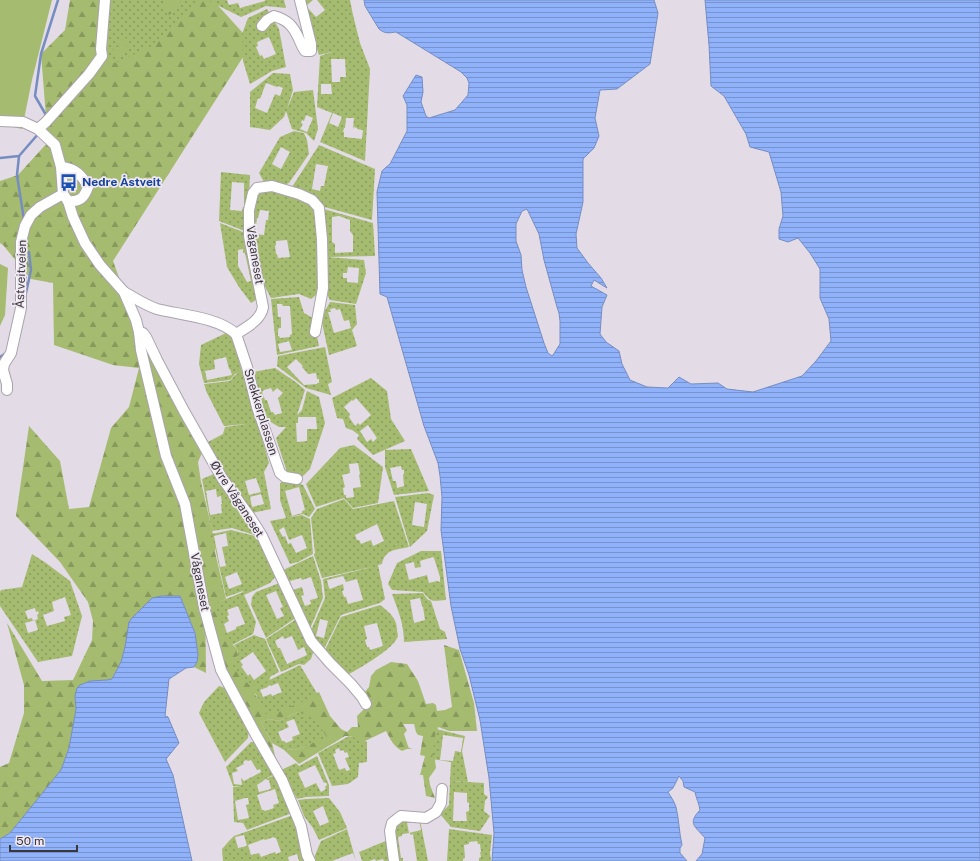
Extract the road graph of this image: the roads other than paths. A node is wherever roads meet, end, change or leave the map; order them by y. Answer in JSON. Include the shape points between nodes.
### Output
{"nodes":[{"id":1,"x":105,"y":0,"type":"edge"},
{"id":2,"x":300,"y":0,"type":"edge"},
{"id":3,"x":262,"y":26,"type":"dead end"},
{"id":4,"x":0,"y":121,"type":"edge"},
{"id":5,"x":42,"y":132,"type":"junction"},
{"id":6,"x":61,"y":167,"type":"junction"},
{"id":7,"x":65,"y":197,"type":"junction"},
{"id":8,"x":124,"y":292,"type":"junction"},
{"id":9,"x":139,"y":332,"type":"junction"},
{"id":10,"x":315,"y":332,"type":"dead end"},
{"id":11,"x":236,"y":334,"type":"junction"},
{"id":12,"x":2,"y":370,"type":"edge"},
{"id":13,"x":7,"y":390,"type":"dead end"},
{"id":14,"x":296,"y":479,"type":"dead end"},
{"id":15,"x":366,"y":704,"type":"dead end"},
{"id":16,"x":442,"y":789,"type":"dead end"},
{"id":17,"x":310,"y":861,"type":"edge"},
{"id":18,"x":394,"y":861,"type":"edge"}],
"edges":[{"from":1,"to":5,"type":"street","via":[[102,56],[46,122]]},
{"from":2,"to":3,"type":"street","via":[[311,51],[305,51],[288,22],[279,17],[274,16]]},
{"from":4,"to":5,"type":"street","via":[[23,122]]},
{"from":5,"to":6,"type":"street","via":[[54,145]]},
{"from":6,"to":7,"type":"street"},
{"from":6,"to":7,"type":"street","name":"Åstveitveien","via":[[70,168],[78,173],[88,187],[81,199],[74,202]]},
{"from":7,"to":8,"type":"street","name":"Våganeset","via":[[85,243]]},
{"from":7,"to":12,"type":"street","name":"Åstveitveien","via":[[40,207],[31,215],[25,226],[21,242],[21,308],[11,353]]},
{"from":8,"to":9,"type":"street","name":"Våganeset"},
{"from":8,"to":11,"type":"street","name":"Våganeset","via":[[149,306],[214,322]]},
{"from":9,"to":15,"type":"street","name":"Øvre Våganeset","via":[[146,337],[156,360],[222,478],[262,536],[311,641]]},
{"from":9,"to":17,"type":"street","name":"Våganeset","via":[[166,456],[185,504],[204,607],[221,670],[282,780],[301,826]]},
{"from":10,"to":11,"type":"street","name":"Våganeset","via":[[323,288],[319,208],[312,200],[272,186],[257,188],[253,193],[249,210],[249,236],[262,312],[250,325]]},
{"from":11,"to":14,"type":"street","name":"Snekkerplassen","via":[[280,473]]},
{"from":12,"to":13,"type":"street","name":"Åstveitveien"},
{"from":16,"to":18,"type":"street","via":[[442,803],[436,812],[426,818],[401,816],[392,823],[390,831]]}]}
